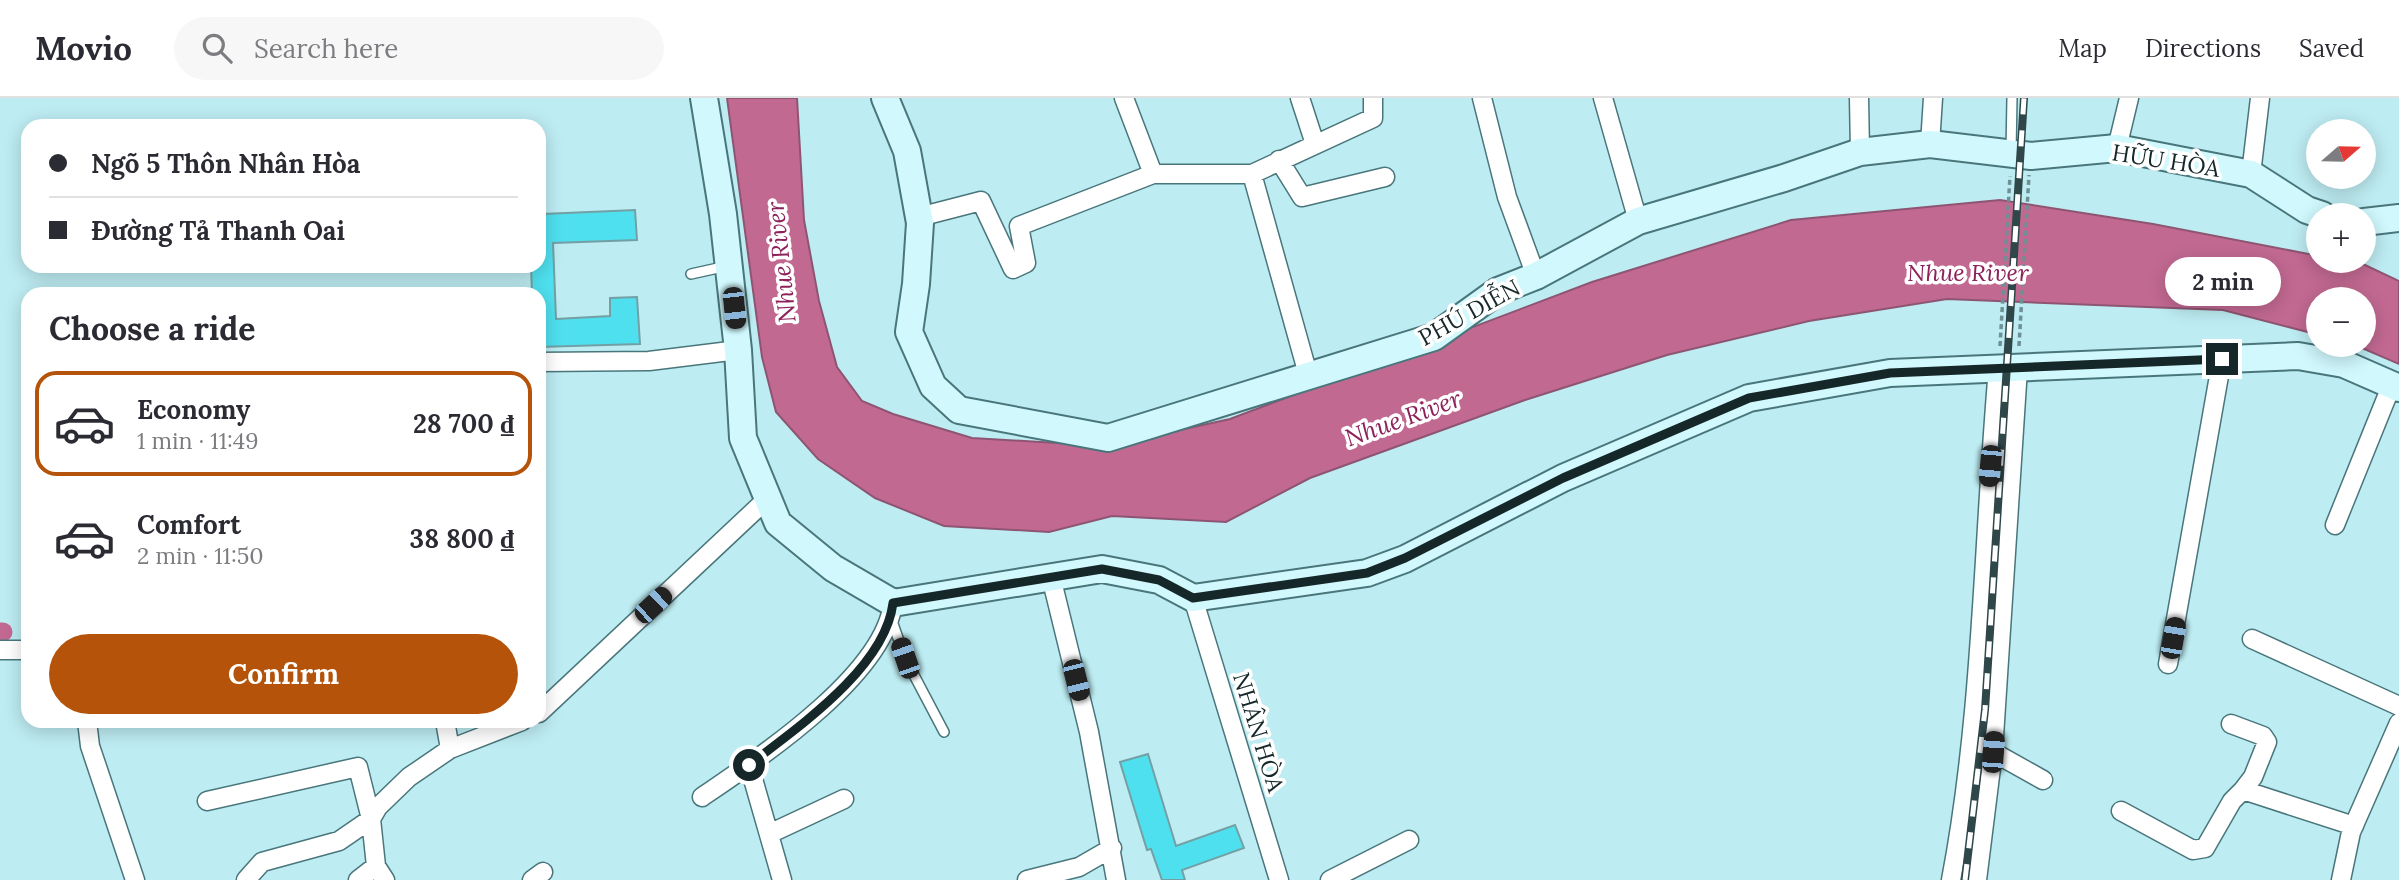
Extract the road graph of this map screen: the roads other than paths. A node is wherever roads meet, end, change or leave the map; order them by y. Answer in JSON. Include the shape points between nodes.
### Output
{"nodes":[{"id":1,"x":704,"y":98,"type":"edge"},
{"id":2,"x":885,"y":98,"type":"edge"},
{"id":3,"x":1124,"y":98,"type":"edge"},
{"id":4,"x":1300,"y":98,"type":"edge"},
{"id":5,"x":1373,"y":98,"type":"edge"},
{"id":6,"x":1482,"y":98,"type":"edge"},
{"id":7,"x":1604,"y":98,"type":"edge"},
{"id":8,"x":1859,"y":98,"type":"edge"},
{"id":9,"x":1933,"y":98,"type":"edge"},
{"id":10,"x":2012,"y":98,"type":"edge"},
{"id":11,"x":2129,"y":98,"type":"edge"},
{"id":12,"x":2259,"y":98,"type":"edge"},
{"id":13,"x":1930,"y":144,"type":"junction"},
{"id":14,"x":1315,"y":145,"type":"junction"},
{"id":15,"x":2117,"y":148,"type":"junction"},
{"id":16,"x":1860,"y":152,"type":"junction"},
{"id":17,"x":1279,"y":160,"type":"junction"},
{"id":18,"x":2011,"y":162,"type":"junction"},
{"id":19,"x":1153,"y":174,"type":"junction"},
{"id":20,"x":1252,"y":174,"type":"junction"},
{"id":21,"x":2251,"y":174,"type":"junction"},
{"id":22,"x":1385,"y":177,"type":"dead end"},
{"id":23,"x":2306,"y":209,"type":"edge"},
{"id":24,"x":919,"y":217,"type":"junction"},
{"id":25,"x":2399,"y":218,"type":"edge"},
{"id":26,"x":1638,"y":221,"type":"junction"},
{"id":27,"x":2376,"y":221,"type":"edge"},
{"id":28,"x":729,"y":266,"type":"junction"},
{"id":29,"x":691,"y":274,"type":"dead end"},
{"id":30,"x":1536,"y":276,"type":"junction"},
{"id":31,"x":738,"y":351,"type":"junction"},
{"id":32,"x":2009,"y":359,"type":"junction"},
{"id":33,"x":2222,"y":359,"type":"junction"},
{"id":34,"x":546,"y":362,"type":"edge"},
{"id":35,"x":1309,"y":377,"type":"junction"},
{"id":36,"x":2395,"y":386,"type":"edge"},
{"id":37,"x":768,"y":498,"type":"junction"},
{"id":38,"x":2335,"y":525,"type":"dead end"},
{"id":39,"x":1051,"y":577,"type":"junction"},
{"id":40,"x":1193,"y":598,"type":"junction"},
{"id":41,"x":892,"y":611,"type":"junction"},
{"id":42,"x":2252,"y":639,"type":"dead end"},
{"id":43,"x":0,"y":650,"type":"edge"},
{"id":44,"x":21,"y":650,"type":"edge"},
{"id":45,"x":2168,"y":664,"type":"dead end"},
{"id":46,"x":546,"y":706,"type":"edge"},
{"id":47,"x":2399,"y":706,"type":"edge"},
{"id":48,"x":2399,"y":723,"type":"edge"},
{"id":49,"x":2231,"y":724,"type":"dead end"},
{"id":50,"x":88,"y":728,"type":"edge"},
{"id":51,"x":446,"y":728,"type":"edge"},
{"id":52,"x":504,"y":728,"type":"edge"},
{"id":53,"x":944,"y":732,"type":"dead end"},
{"id":54,"x":2394,"y":748,"type":"edge"},
{"id":55,"x":450,"y":749,"type":"junction"},
{"id":56,"x":1993,"y":752,"type":"junction"},
{"id":57,"x":749,"y":765,"type":"junction"},
{"id":58,"x":2043,"y":780,"type":"dead end"},
{"id":59,"x":2243,"y":790,"type":"junction"},
{"id":60,"x":702,"y":797,"type":"dead end"},
{"id":61,"x":844,"y":799,"type":"dead end"},
{"id":62,"x":207,"y":801,"type":"dead end"},
{"id":63,"x":2122,"y":811,"type":"dead end"},
{"id":64,"x":371,"y":819,"type":"junction"},
{"id":65,"x":2354,"y":827,"type":"junction"},
{"id":66,"x":769,"y":834,"type":"junction"},
{"id":67,"x":1409,"y":840,"type":"dead end"},
{"id":68,"x":1112,"y":848,"type":"junction"},
{"id":69,"x":381,"y":873,"type":"edge"},
{"id":70,"x":135,"y":880,"type":"edge"},
{"id":71,"x":246,"y":880,"type":"edge"},
{"id":72,"x":358,"y":880,"type":"edge"},
{"id":73,"x":782,"y":880,"type":"edge"},
{"id":74,"x":1027,"y":880,"type":"edge"},
{"id":75,"x":1116,"y":880,"type":"edge"},
{"id":76,"x":1279,"y":880,"type":"edge"},
{"id":77,"x":1329,"y":880,"type":"edge"},
{"id":78,"x":1951,"y":880,"type":"edge"},
{"id":79,"x":1977,"y":880,"type":"edge"},
{"id":80,"x":2340,"y":880,"type":"edge"}],
"edges":[{"from":1,"to":28,"type":"street"},
{"from":2,"to":24,"type":"street","via":[[907,151]]},
{"from":3,"to":19,"type":"street"},
{"from":4,"to":14,"type":"street"},
{"from":5,"to":14,"type":"street","via":[[1373,118]]},
{"from":6,"to":30,"type":"street","via":[[1507,197]]},
{"from":7,"to":26,"type":"street"},
{"from":8,"to":16,"type":"street"},
{"from":9,"to":13,"type":"street"},
{"from":10,"to":18,"type":"lane"},
{"from":11,"to":15,"type":"street"},
{"from":12,"to":21,"type":"street"},
{"from":13,"to":16,"type":"street","name":"PHÚ DIỄN"},
{"from":13,"to":18,"type":"street","name":"PHÚ DIỄN"},
{"from":14,"to":17,"type":"street"},
{"from":15,"to":18,"type":"street","name":"HỮU HÒA"},
{"from":15,"to":21,"type":"street","name":"HỮU HÒA"},
{"from":16,"to":26,"type":"street","name":"PHÚ DIỄN"},
{"from":17,"to":20,"type":"street"},
{"from":17,"to":22,"type":"street","via":[[1302,197]]},
{"from":19,"to":20,"type":"street"},
{"from":19,"to":24,"type":"street","via":[[1018,226],[1026,263],[1013,268],[981,201]]},
{"from":20,"to":35,"type":"street"},
{"from":21,"to":23,"type":"street","name":"HỮU HÒA"},
{"from":24,"to":35,"type":"street","name":"PHÚ DIỄN","via":[[909,332],[933,386],[959,411],[1108,438]]},
{"from":25,"to":27,"type":"street"},
{"from":26,"to":30,"type":"street","name":"PHÚ DIỄN"},
{"from":28,"to":29,"type":"lane"},
{"from":28,"to":31,"type":"street"},
{"from":30,"to":35,"type":"street","name":"PHÚ DIỄN","via":[[1498,291],[1434,337]]},
{"from":31,"to":34,"type":"street","via":[[649,361]]},
{"from":31,"to":37,"type":"street","via":[[743,438]]},
{"from":32,"to":33,"type":"street"},
{"from":32,"to":40,"type":"street","via":[[1890,373],[1749,398],[1563,478],[1367,573]]},
{"from":32,"to":56,"type":"street"},
{"from":32,"to":78,"type":"street","via":[[1987,490],[1971,755]]},
{"from":33,"to":36,"type":"street","via":[[2298,356],[2344,364]]},
{"from":33,"to":45,"type":"street"},
{"from":36,"to":38,"type":"street"},
{"from":37,"to":41,"type":"street","via":[[778,523]]},
{"from":37,"to":46,"type":"street"},
{"from":39,"to":40,"type":"street","via":[[1102,569],[1159,580]]},
{"from":39,"to":41,"type":"street"},
{"from":39,"to":68,"type":"street"},
{"from":40,"to":76,"type":"street","name":"NHÂN HÒA"},
{"from":41,"to":53,"type":"lane","via":[[905,658]]},
{"from":41,"to":57,"type":"street","via":[[865,665]]},
{"from":42,"to":47,"type":"street"},
{"from":43,"to":44,"type":"street"},
{"from":48,"to":54,"type":"street"},
{"from":49,"to":59,"type":"street","via":[[2267,742]]},
{"from":50,"to":70,"type":"street"},
{"from":51,"to":55,"type":"street"},
{"from":52,"to":55,"type":"street"},
{"from":54,"to":65,"type":"street"},
{"from":55,"to":64,"type":"street","via":[[409,777]]},
{"from":56,"to":58,"type":"street"},
{"from":56,"to":79,"type":"street"},
{"from":57,"to":60,"type":"street"},
{"from":57,"to":66,"type":"street"},
{"from":59,"to":63,"type":"street","via":[[2200,850]]},
{"from":59,"to":65,"type":"street"},
{"from":61,"to":66,"type":"street"},
{"from":62,"to":64,"type":"street","via":[[358,767]]},
{"from":64,"to":69,"type":"street"},
{"from":64,"to":71,"type":"street","via":[[339,841],[262,862]]},
{"from":65,"to":80,"type":"street"},
{"from":66,"to":73,"type":"street"},
{"from":67,"to":77,"type":"street"},
{"from":68,"to":74,"type":"street","via":[[1079,867]]},
{"from":68,"to":75,"type":"street"},
{"from":69,"to":72,"type":"street"}]}
